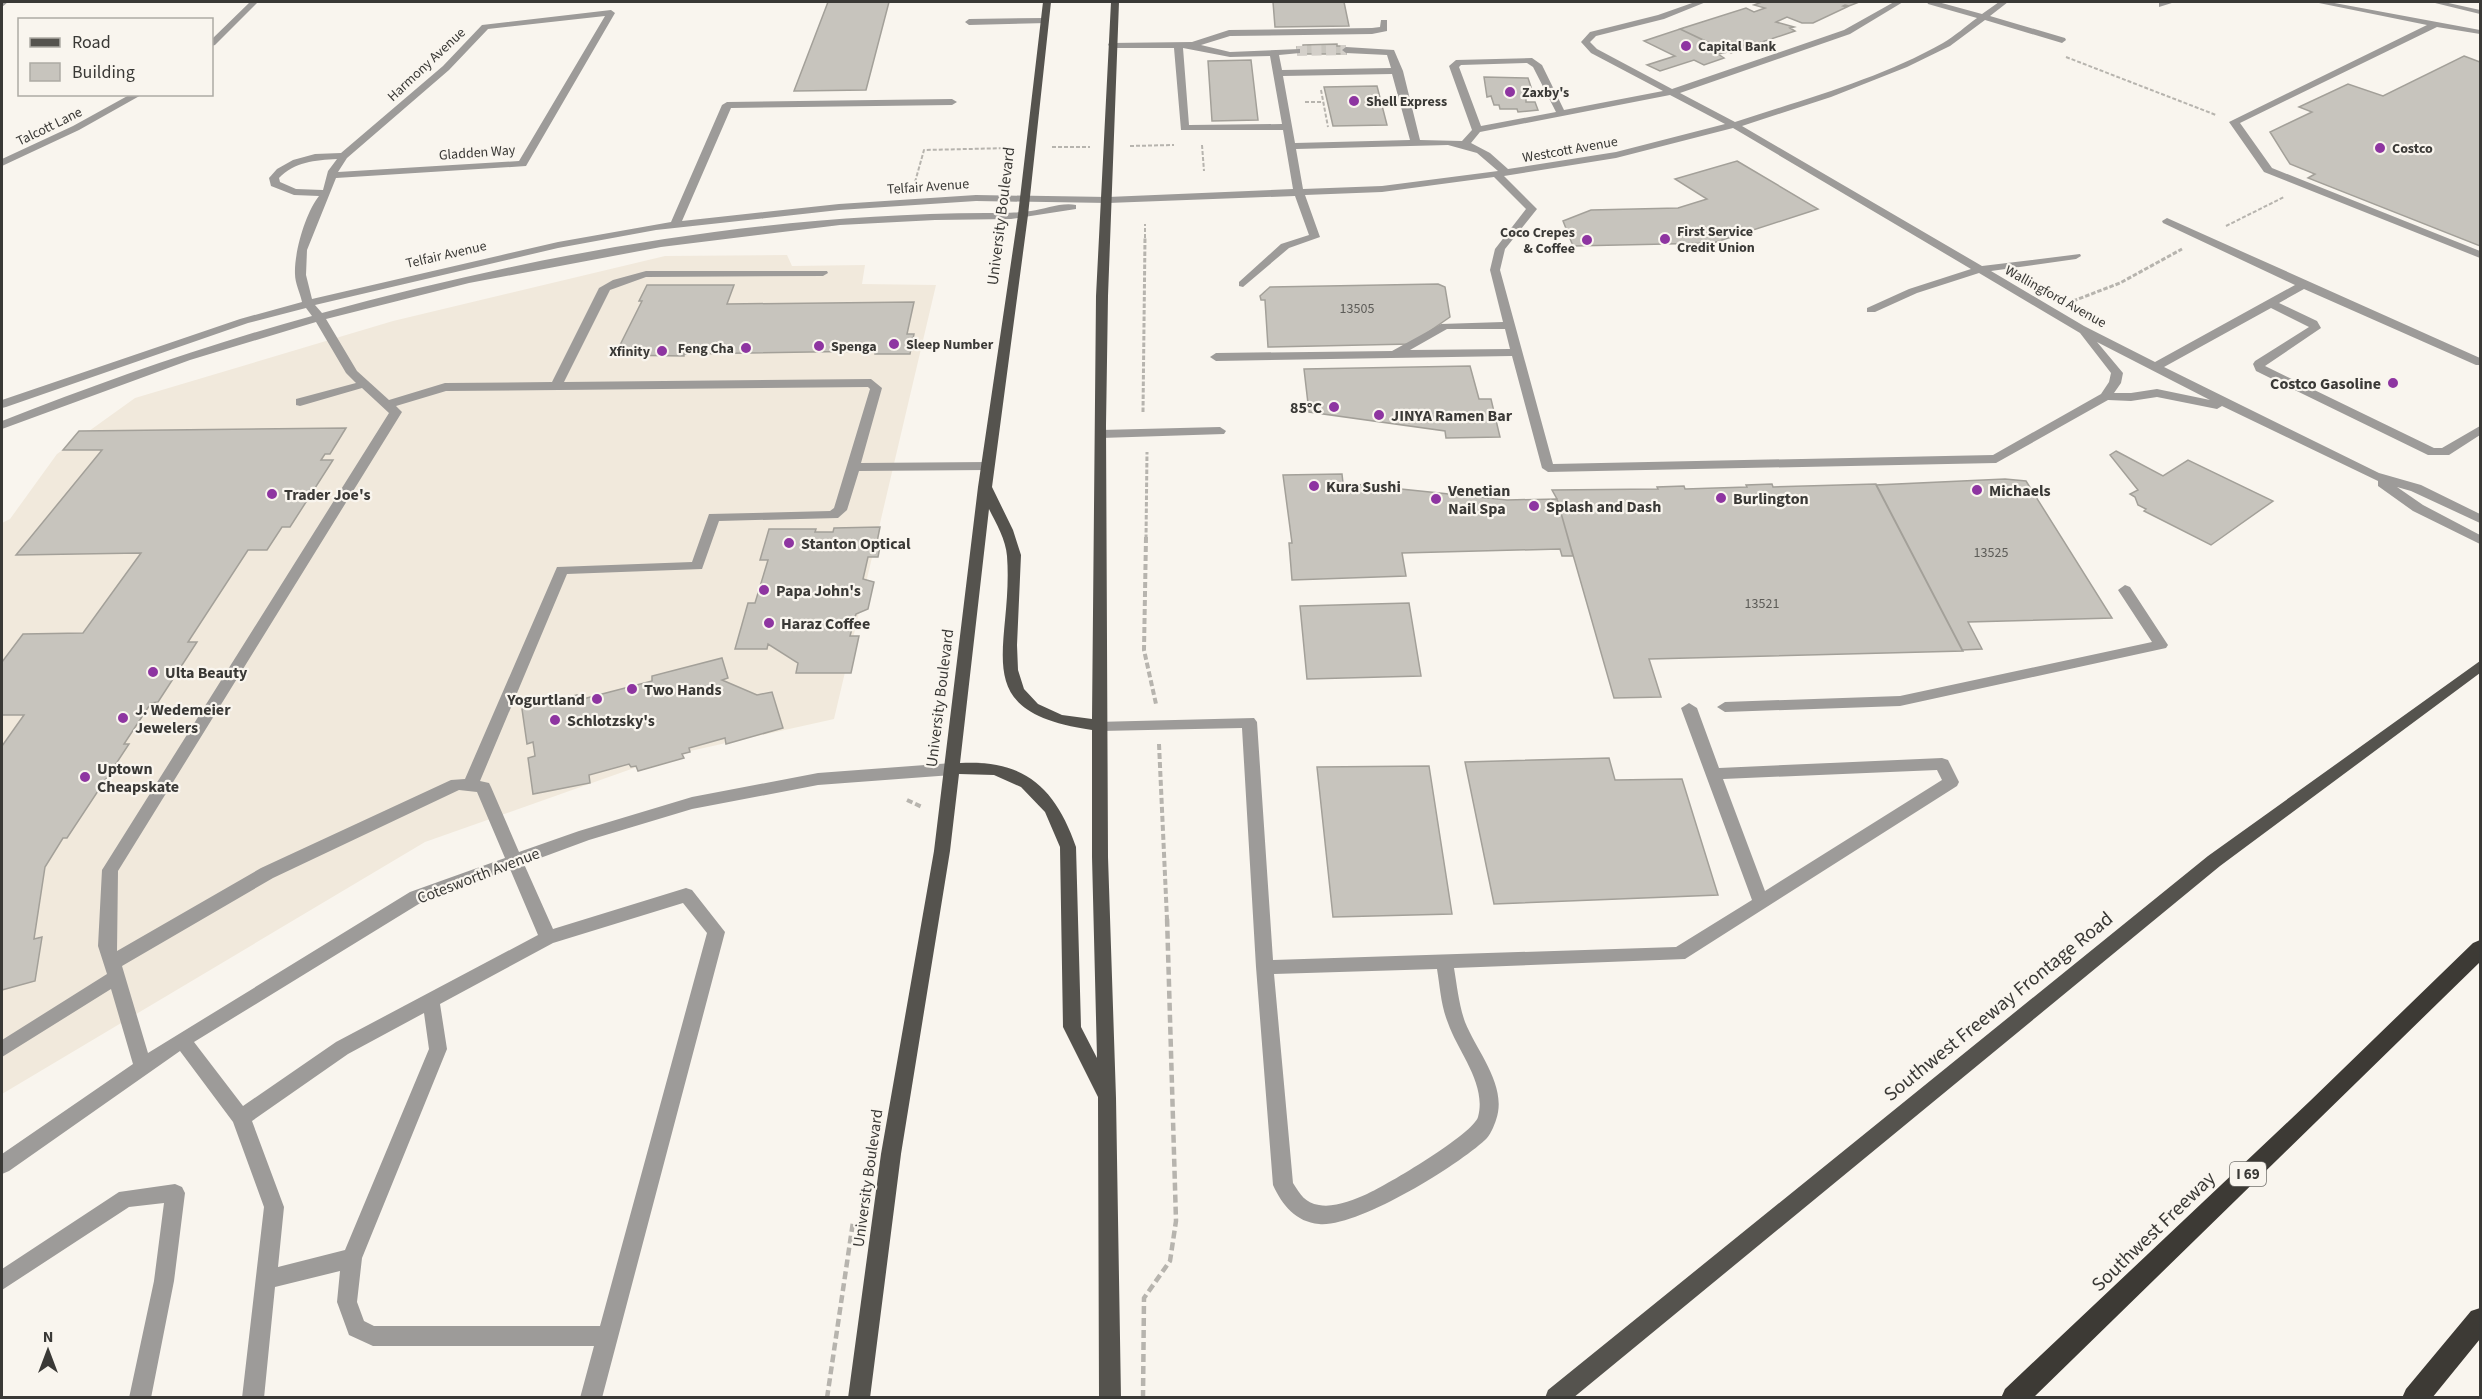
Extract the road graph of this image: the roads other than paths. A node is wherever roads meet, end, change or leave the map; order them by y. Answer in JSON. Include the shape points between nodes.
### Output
{"nodes":[{"id":1,"x":254,"y":2,"type":"edge"},
{"id":2,"x":1047,"y":2,"type":"edge"},
{"id":3,"x":1114,"y":2,"type":"edge"},
{"id":4,"x":1702,"y":2,"type":"edge"},
{"id":5,"x":1899,"y":2,"type":"edge"},
{"id":6,"x":1931,"y":2,"type":"edge"},
{"id":7,"x":2004,"y":2,"type":"edge"},
{"id":8,"x":2318,"y":2,"type":"edge"},
{"id":9,"x":2435,"y":2,"type":"edge"},
{"id":10,"x":2481,"y":12,"type":"edge"},
{"id":11,"x":611,"y":13,"type":"joint"},
{"id":12,"x":1985,"y":17,"type":"junction"},
{"id":13,"x":1044,"y":21,"type":"junction"},
{"id":14,"x":969,"y":22,"type":"dead end"},
{"id":15,"x":1384,"y":22,"type":"dead end"},
{"id":16,"x":2438,"y":24,"type":"junction"},
{"id":17,"x":2481,"y":32,"type":"edge"},
{"id":18,"x":2062,"y":40,"type":"dead end"},
{"id":19,"x":213,"y":42,"type":"edge"},
{"id":20,"x":1112,"y":45,"type":"junction"},
{"id":21,"x":1178,"y":45,"type":"junction"},
{"id":22,"x":1193,"y":45,"type":"junction"},
{"id":23,"x":1346,"y":50,"type":"tunnel mouth"},
{"id":24,"x":1297,"y":51,"type":"tunnel mouth"},
{"id":25,"x":1274,"y":52,"type":"junction"},
{"id":26,"x":1398,"y":71,"type":"junction"},
{"id":27,"x":1278,"y":73,"type":"junction"},
{"id":28,"x":1672,"y":92,"type":"junction"},
{"id":29,"x":135,"y":96,"type":"edge"},
{"id":30,"x":952,"y":102,"type":"dead end"},
{"id":31,"x":1562,"y":115,"type":"junction"},
{"id":32,"x":1734,"y":125,"type":"junction"},
{"id":33,"x":1287,"y":127,"type":"junction"},
{"id":34,"x":1477,"y":130,"type":"junction"},
{"id":35,"x":1416,"y":143,"type":"junction"},
{"id":36,"x":1465,"y":144,"type":"junction"},
{"id":37,"x":1291,"y":146,"type":"junction"},
{"id":38,"x":344,"y":156,"type":"junction"},
{"id":39,"x":2,"y":163,"type":"edge"},
{"id":40,"x":1502,"y":174,"type":"junction"},
{"id":41,"x":332,"y":175,"type":"junction"},
{"id":42,"x":327,"y":193,"type":"junction"},
{"id":43,"x":1299,"y":193,"type":"junction"},
{"id":44,"x":1024,"y":199,"type":"junction"},
{"id":45,"x":1108,"y":201,"type":"junction"},
{"id":46,"x":1023,"y":215,"type":"junction"},
{"id":47,"x":2167,"y":221,"type":"dead end"},
{"id":48,"x":675,"y":225,"type":"junction"},
{"id":49,"x":2481,"y":255,"type":"edge"},
{"id":50,"x":2076,"y":256,"type":"dead end"},
{"id":51,"x":1978,"y":270,"type":"junction"},
{"id":52,"x":823,"y":273,"type":"dead end"},
{"id":53,"x":1243,"y":284,"type":"dead end"},
{"id":54,"x":2304,"y":285,"type":"junction"},
{"id":55,"x":308,"y":303,"type":"junction"},
{"id":56,"x":2270,"y":303,"type":"junction"},
{"id":57,"x":1871,"y":310,"type":"dead end"},
{"id":58,"x":320,"y":318,"type":"junction"},
{"id":59,"x":1510,"y":325,"type":"junction"},
{"id":60,"x":2080,"y":328,"type":"junction"},
{"id":61,"x":1517,"y":352,"type":"junction"},
{"id":62,"x":1394,"y":354,"type":"junction"},
{"id":63,"x":1216,"y":357,"type":"dead end"},
{"id":64,"x":2481,"y":362,"type":"edge"},
{"id":65,"x":2155,"y":367,"type":"junction"},
{"id":66,"x":365,"y":384,"type":"junction"},
{"id":67,"x":557,"y":385,"type":"junction"},
{"id":68,"x":2106,"y":396,"type":"junction"},
{"id":69,"x":300,"y":402,"type":"dead end"},
{"id":70,"x":2,"y":404,"type":"edge"},
{"id":71,"x":388,"y":404,"type":"junction"},
{"id":72,"x":2235,"y":408,"type":"junction"},
{"id":73,"x":2,"y":425,"type":"edge"},
{"id":74,"x":2481,"y":430,"type":"edge"},
{"id":75,"x":1220,"y":431,"type":"dead end"},
{"id":76,"x":1101,"y":434,"type":"junction"},
{"id":77,"x":988,"y":466,"type":"junction"},
{"id":78,"x":854,"y":467,"type":"junction"},
{"id":79,"x":2373,"y":476,"type":"junction"},
{"id":80,"x":985,"y":487,"type":"junction"},
{"id":81,"x":2481,"y":519,"type":"edge"},
{"id":82,"x":2481,"y":540,"type":"edge"},
{"id":83,"x":2125,"y":590,"type":"dead end"},
{"id":84,"x":2481,"y":666,"type":"edge"},
{"id":85,"x":1725,"y":707,"type":"dead end"},
{"id":86,"x":1689,"y":708,"type":"dead end"},
{"id":87,"x":1101,"y":726,"type":"junction"},
{"id":88,"x":952,"y":769,"type":"junction"},
{"id":89,"x":1713,"y":774,"type":"junction"},
{"id":90,"x":470,"y":785,"type":"junction"},
{"id":91,"x":516,"y":861,"type":"junction"},
{"id":92,"x":1761,"y":902,"type":"junction"},
{"id":93,"x":548,"y":938,"type":"junction"},
{"id":94,"x":2481,"y":949,"type":"edge"},
{"id":95,"x":1444,"y":962,"type":"junction"},
{"id":96,"x":1265,"y":967,"type":"junction"},
{"id":97,"x":114,"y":970,"type":"junction"},
{"id":98,"x":430,"y":1001,"type":"junction"},
{"id":99,"x":182,"y":1040,"type":"junction"},
{"id":100,"x":2,"y":1049,"type":"edge"},
{"id":101,"x":143,"y":1066,"type":"junction"},
{"id":102,"x":1107,"y":1098,"type":"junction"},
{"id":103,"x":241,"y":1118,"type":"junction"},
{"id":104,"x":2,"y":1165,"type":"edge"},
{"id":105,"x":352,"y":1258,"type":"junction"},
{"id":106,"x":2,"y":1280,"type":"edge"},
{"id":107,"x":266,"y":1280,"type":"junction"},
{"id":108,"x":2481,"y":1320,"type":"edge"},
{"id":109,"x":607,"y":1336,"type":"junction"},
{"id":110,"x":140,"y":1398,"type":"edge"},
{"id":111,"x":254,"y":1398,"type":"edge"},
{"id":112,"x":591,"y":1398,"type":"edge"},
{"id":113,"x":859,"y":1398,"type":"edge"},
{"id":114,"x":1110,"y":1398,"type":"edge"},
{"id":115,"x":1556,"y":1398,"type":"edge"},
{"id":116,"x":2014,"y":1398,"type":"edge"},
{"id":117,"x":2415,"y":1398,"type":"edge"}],
"edges":[{"from":1,"to":19,"type":"street"},
{"from":2,"to":13,"type":"main road","name":"University Boulevard"},
{"from":3,"to":20,"type":"main road"},
{"from":4,"to":28,"type":"street","name":"Wallingford Avenue","via":[[1593,34],[1586,42],[1594,51]]},
{"from":5,"to":28,"type":"street","via":[[1847,32]]},
{"from":6,"to":12,"type":"street"},
{"from":7,"to":12,"type":"street","name":"Westcott Avenue"},
{"from":8,"to":16,"type":"street"},
{"from":9,"to":10,"type":"street"},
{"from":11,"to":38,"type":"street","name":"Harmony Avenue","via":[[485,27],[446,68]]},
{"from":11,"to":41,"type":"street","name":"Gladden Way","via":[[522,164]]},
{"from":12,"to":18,"type":"street"},
{"from":12,"to":32,"type":"street","name":"Westcott Avenue","via":[[1947,44],[1904,65]]},
{"from":13,"to":14,"type":"street"},
{"from":13,"to":44,"type":"main road","name":"University Boulevard"},
{"from":15,"to":22,"type":"street","via":[[1384,28],[1372,32],[1229,33]]},
{"from":16,"to":17,"type":"street"},
{"from":16,"to":49,"type":"street","via":[[2234,122],[2268,170]]},
{"from":20,"to":21,"type":"street"},
{"from":20,"to":45,"type":"main road"},
{"from":21,"to":22,"type":"street"},
{"from":21,"to":33,"type":"street","via":[[1184,128]]},
{"from":22,"to":25,"type":"street","via":[[1205,52],[1223,54]]},
{"from":23,"to":26,"type":"street","via":[[1387,50]]},
{"from":24,"to":25,"type":"street"},
{"from":25,"to":27,"type":"street"},
{"from":26,"to":27,"type":"street"},
{"from":26,"to":35,"type":"street"},
{"from":27,"to":33,"type":"street"},
{"from":28,"to":31,"type":"street"},
{"from":28,"to":32,"type":"street","name":"Wallingford Avenue"},
{"from":29,"to":39,"type":"street","name":"Talcott Lane"},
{"from":30,"to":48,"type":"street","via":[[727,105]]},
{"from":31,"to":34,"type":"street"},
{"from":31,"to":34,"type":"street","via":[[1537,65],[1529,60],[1459,62],[1454,66]]},
{"from":32,"to":40,"type":"street","name":"Westcott Avenue","via":[[1616,155]]},
{"from":32,"to":51,"type":"street","name":"Wallingford Avenue"},
{"from":33,"to":37,"type":"street"},
{"from":34,"to":36,"type":"street"},
{"from":35,"to":36,"type":"street"},
{"from":35,"to":37,"type":"street"},
{"from":36,"to":40,"type":"street","via":[[1482,150]]},
{"from":37,"to":43,"type":"street"},
{"from":38,"to":41,"type":"street","name":"Harmony Avenue"},
{"from":38,"to":42,"type":"street","via":[[302,160],[288,165],[274,178],[275,184],[294,192]]},
{"from":40,"to":43,"type":"street","name":"Westcott Avenue","via":[[1382,189]]},
{"from":40,"to":59,"type":"street","via":[[1532,209],[1500,249],[1495,270]]},
{"from":41,"to":42,"type":"street","name":"Harmony Avenue"},
{"from":42,"to":55,"type":"street","name":"Harmony Avenue","via":[[319,203],[302,250],[300,275]]},
{"from":43,"to":45,"type":"street","name":"Westcott Avenue"},
{"from":43,"to":53,"type":"street","via":[[1314,237],[1286,246]]},
{"from":44,"to":45,"type":"street","name":"Telfair Avenue"},
{"from":44,"to":46,"type":"main road","name":"University Boulevard"},
{"from":44,"to":48,"type":"street","name":"Telfair Avenue","via":[[976,198],[839,207]]},
{"from":45,"to":46,"type":"street","name":"Telfair Avenue"},
{"from":45,"to":76,"type":"main road","via":[[1102,296]]},
{"from":46,"to":58,"type":"street","name":"Telfair Avenue","via":[[924,216],[671,242],[554,262]]},
{"from":46,"to":77,"type":"main road","name":"University Boulevard"},
{"from":47,"to":54,"type":"street"},
{"from":48,"to":55,"type":"street","name":"Telfair Avenue","via":[[470,263]]},
{"from":50,"to":51,"type":"street"},
{"from":51,"to":57,"type":"street","via":[[1913,291]]},
{"from":51,"to":60,"type":"street","name":"Wallingford Avenue"},
{"from":52,"to":67,"type":"street","via":[[646,274],[617,282],[605,288]]},
{"from":54,"to":56,"type":"street"},
{"from":54,"to":64,"type":"street"},
{"from":55,"to":58,"type":"street","name":"Harmony Avenue"},
{"from":55,"to":70,"type":"street","name":"Telfair Avenue","via":[[212,331]]},
{"from":56,"to":65,"type":"street"},
{"from":56,"to":74,"type":"street","via":[[2313,323],[2315,328],[2259,364],[2260,368],[2432,452],[2445,452]]},
{"from":58,"to":66,"type":"street","name":"Harmony Avenue","via":[[352,373]]},
{"from":58,"to":73,"type":"street","name":"Telfair Avenue","via":[[145,372]]},
{"from":59,"to":61,"type":"street"},
{"from":59,"to":62,"type":"street","via":[[1444,326]]},
{"from":60,"to":65,"type":"street","name":"Wallingford Avenue"},
{"from":60,"to":68,"type":"street","via":[[2117,373],[2118,378]]},
{"from":61,"to":62,"type":"street"},
{"from":61,"to":68,"type":"street","via":[[1548,468],[1996,459]]},
{"from":62,"to":63,"type":"street"},
{"from":65,"to":72,"type":"street","name":"Wallingford Avenue"},
{"from":66,"to":69,"type":"street"},
{"from":66,"to":71,"type":"street","name":"Harmony Avenue"},
{"from":67,"to":71,"type":"street","via":[[445,387]]},
{"from":67,"to":78,"type":"street","via":[[871,383],[876,388]]},
{"from":68,"to":72,"type":"street","via":[[2157,393]]},
{"from":71,"to":97,"type":"street","via":[[396,412],[110,870],[106,945]]},
{"from":72,"to":79,"type":"street","name":"Wallingford Avenue"},
{"from":75,"to":76,"type":"street"},
{"from":76,"to":87,"type":"main road"},
{"from":77,"to":78,"type":"street"},
{"from":77,"to":80,"type":"main road","name":"University Boulevard"},
{"from":78,"to":90,"type":"street","via":[[840,510],[833,515],[714,517],[697,566],[562,570]]},
{"from":79,"to":81,"type":"street","name":"Wallingford Avenue","via":[[2416,488]]},
{"from":79,"to":82,"type":"street","name":"Wallingford Avenue","via":[[2418,508]]},
{"from":80,"to":87,"type":"main road","via":[[1014,552],[1008,660],[1011,680],[1021,697],[1037,711],[1078,725]]},
{"from":80,"to":88,"type":"main road","name":"University Boulevard"},
{"from":83,"to":85,"type":"street","via":[[2161,645],[1900,701]]},
{"from":84,"to":115,"type":"main road","name":"Southwest Freeway Frontage Road","via":[[2214,861]]},
{"from":86,"to":89,"type":"street"},
{"from":87,"to":96,"type":"street","via":[[1249,722]]},
{"from":87,"to":102,"type":"main road"},
{"from":88,"to":91,"type":"street","name":"Cotesworth Avenue","via":[[864,774],[737,793],[596,832]]},
{"from":88,"to":102,"type":"main road","via":[[986,767],[1013,774],[1040,794],[1059,819],[1068,847],[1072,1027]]},
{"from":88,"to":113,"type":"main road","name":"University Boulevard","via":[[937,886],[891,1154]]},
{"from":89,"to":92,"type":"street"},
{"from":89,"to":92,"type":"street","via":[[1942,764],[1951,782]]},
{"from":90,"to":91,"type":"street","via":[[483,787]]},
{"from":90,"to":97,"type":"street","via":[[457,784],[267,873]]},
{"from":91,"to":93,"type":"street"},
{"from":91,"to":99,"type":"street","name":"Cotesworth Avenue","via":[[416,897]]},
{"from":92,"to":95,"type":"street","via":[[1679,954]]},
{"from":93,"to":98,"type":"street"},
{"from":93,"to":109,"type":"street","via":[[686,895],[716,932]]},
{"from":94,"to":116,"type":"highway","name":"Southwest Freeway","number":"I 69"},
{"from":95,"to":96,"type":"street"},
{"from":95,"to":96,"type":"street","via":[[1456,1022],[1490,1098],[1489,1120],[1480,1132],[1370,1204],[1326,1216],[1307,1213],[1288,1201],[1283,1185]]},
{"from":97,"to":100,"type":"street"},
{"from":97,"to":101,"type":"street"},
{"from":98,"to":103,"type":"street","via":[[342,1048]]},
{"from":98,"to":105,"type":"street","via":[[438,1049]]},
{"from":99,"to":101,"type":"street","name":"Cotesworth Avenue"},
{"from":99,"to":103,"type":"street"},
{"from":101,"to":104,"type":"street","name":"Cotesworth Avenue"},
{"from":102,"to":114,"type":"main road"},
{"from":103,"to":107,"type":"street","via":[[274,1207]]},
{"from":105,"to":107,"type":"street"},
{"from":105,"to":109,"type":"street","via":[[347,1302],[356,1328],[373,1336]]},
{"from":106,"to":110,"type":"street","via":[[126,1198],[175,1192],[164,1281]]},
{"from":107,"to":111,"type":"street"},
{"from":108,"to":117,"type":"highway"},
{"from":109,"to":112,"type":"street"}]}
